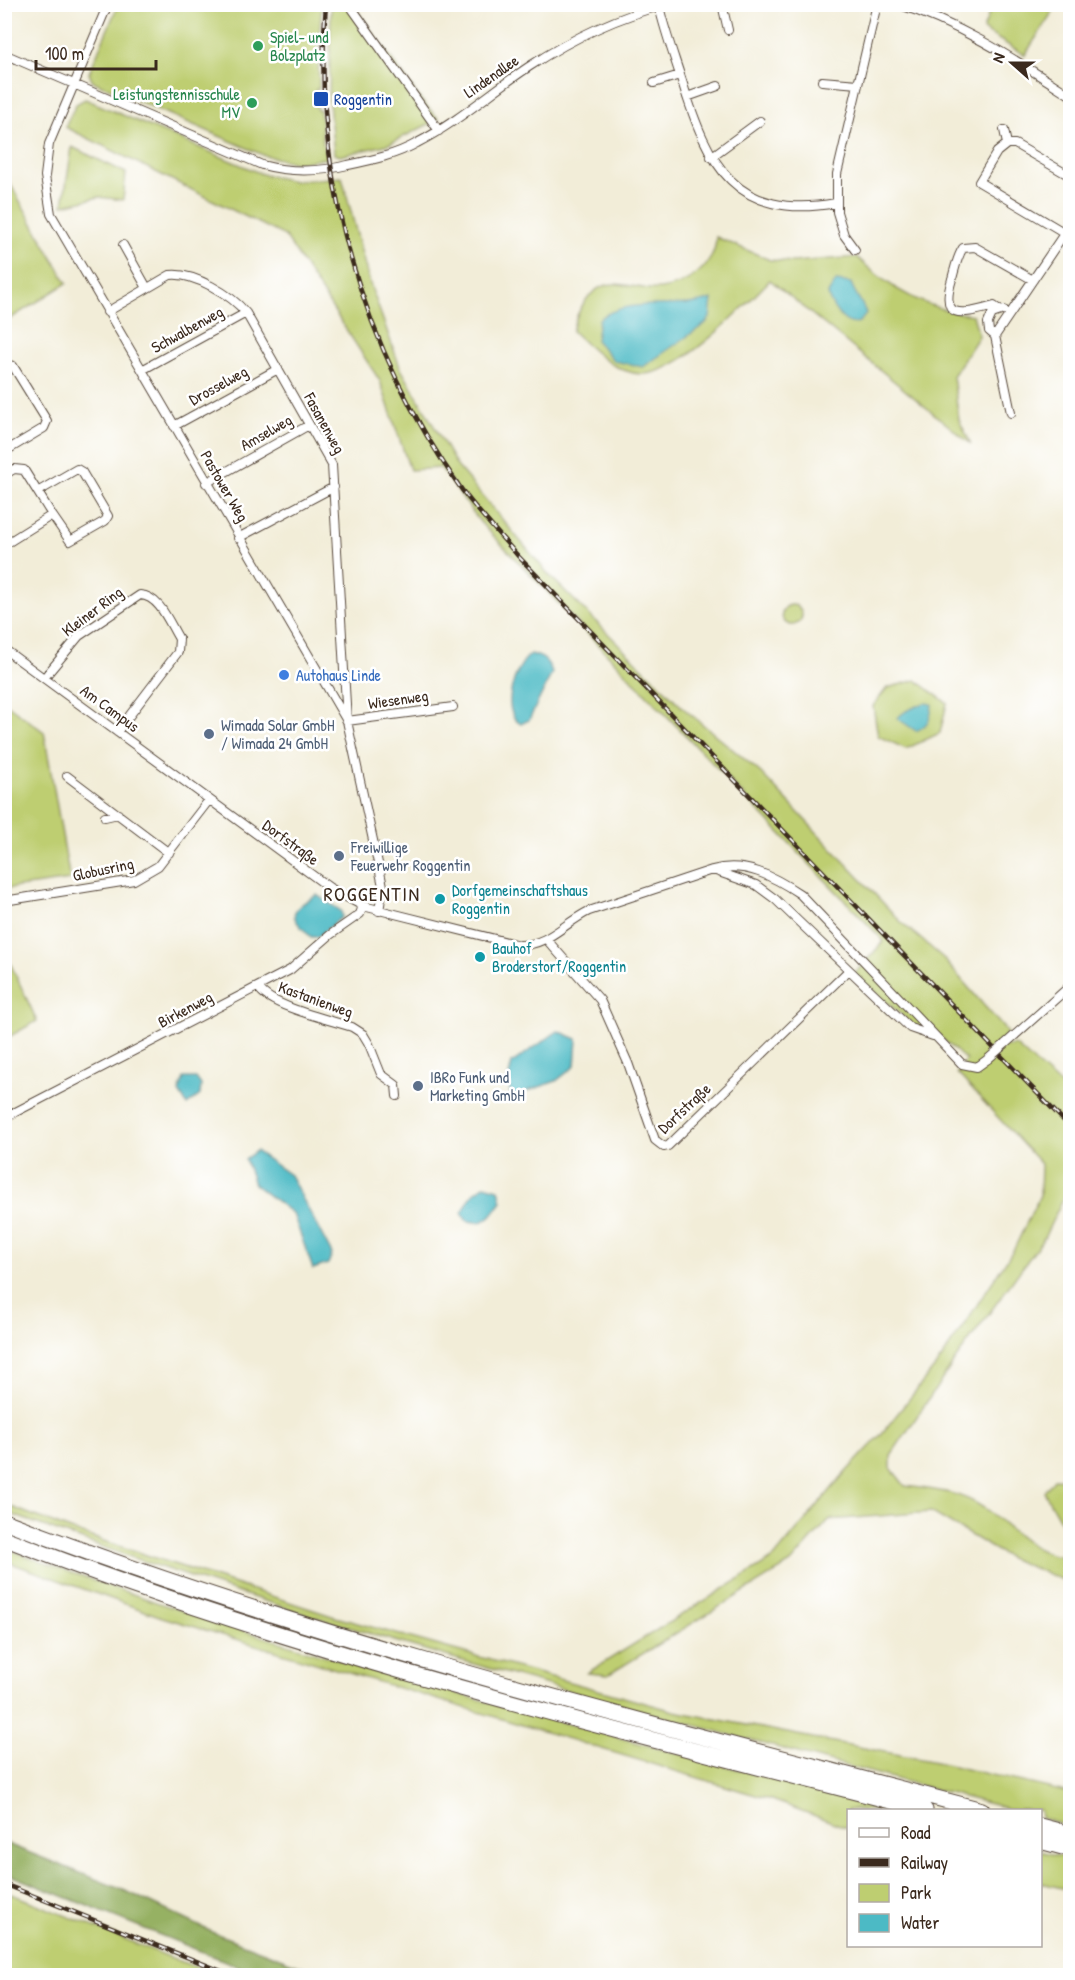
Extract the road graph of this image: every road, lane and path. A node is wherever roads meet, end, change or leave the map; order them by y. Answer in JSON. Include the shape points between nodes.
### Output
{"nodes":[{"id":1,"x":108,"y":4,"type":"edge"},
{"id":2,"x":349,"y":4,"type":"edge"},
{"id":3,"x":722,"y":4,"type":"edge"},
{"id":4,"x":877,"y":4,"type":"edge"},
{"id":5,"x":897,"y":4,"type":"edge"},
{"id":6,"x":657,"y":6,"type":"edge"},
{"id":7,"x":728,"y":30,"type":"dead end"},
{"id":8,"x":4,"y":54,"type":"edge"},
{"id":9,"x":680,"y":75,"type":"junction"},
{"id":10,"x":822,"y":81,"type":"dead end"},
{"id":11,"x":74,"y":84,"type":"junction"},
{"id":12,"x":654,"y":84,"type":"dead end"},
{"id":13,"x":858,"y":84,"type":"junction"},
{"id":14,"x":718,"y":86,"type":"dead end"},
{"id":15,"x":1071,"y":94,"type":"edge"},
{"id":16,"x":687,"y":97,"type":"junction"},
{"id":17,"x":760,"y":121,"type":"dead end"},
{"id":18,"x":1004,"y":130,"type":"dead end"},
{"id":19,"x":439,"y":131,"type":"junction"},
{"id":20,"x":1007,"y":144,"type":"junction"},
{"id":21,"x":711,"y":158,"type":"junction"},
{"id":22,"x":1071,"y":176,"type":"edge"},
{"id":23,"x":836,"y":203,"type":"junction"},
{"id":24,"x":1071,"y":225,"type":"edge"},
{"id":25,"x":1065,"y":233,"type":"junction"},
{"id":26,"x":123,"y":245,"type":"dead end"},
{"id":27,"x":855,"y":250,"type":"dead end"},
{"id":28,"x":1033,"y":280,"type":"junction"},
{"id":29,"x":147,"y":288,"type":"junction"},
{"id":30,"x":1013,"y":309,"type":"junction"},
{"id":31,"x":1000,"y":311,"type":"junction"},
{"id":32,"x":107,"y":312,"type":"junction"},
{"id":33,"x":246,"y":313,"type":"junction"},
{"id":34,"x":995,"y":336,"type":"junction"},
{"id":35,"x":4,"y":364,"type":"edge"},
{"id":36,"x":278,"y":369,"type":"junction"},
{"id":37,"x":142,"y":370,"type":"junction"},
{"id":38,"x":1011,"y":413,"type":"dead end"},
{"id":39,"x":309,"y":425,"type":"junction"},
{"id":40,"x":174,"y":426,"type":"junction"},
{"id":41,"x":4,"y":452,"type":"edge"},
{"id":42,"x":4,"y":475,"type":"edge"},
{"id":43,"x":206,"y":483,"type":"junction"},
{"id":44,"x":334,"y":488,"type":"junction"},
{"id":45,"x":39,"y":491,"type":"junction"},
{"id":46,"x":52,"y":515,"type":"junction"},
{"id":47,"x":238,"y":538,"type":"junction"},
{"id":48,"x":4,"y":545,"type":"edge"},
{"id":49,"x":4,"y":649,"type":"edge"},
{"id":50,"x":44,"y":678,"type":"junction"},
{"id":51,"x":453,"y":707,"type":"dead end"},
{"id":52,"x":346,"y":721,"type":"junction"},
{"id":53,"x":117,"y":732,"type":"junction"},
{"id":54,"x":67,"y":776,"type":"dead end"},
{"id":55,"x":197,"y":791,"type":"joint"},
{"id":56,"x":209,"y":800,"type":"junction"},
{"id":57,"x":118,"y":814,"type":"junction"},
{"id":58,"x":105,"y":817,"type":"dead end"},
{"id":59,"x":169,"y":852,"type":"junction"},
{"id":60,"x":712,"y":870,"type":"junction"},
{"id":61,"x":4,"y":901,"type":"edge"},
{"id":62,"x":363,"y":906,"type":"junction"},
{"id":63,"x":379,"y":911,"type":"junction"},
{"id":64,"x":547,"y":940,"type":"junction"},
{"id":65,"x":848,"y":971,"type":"junction"},
{"id":66,"x":1071,"y":986,"type":"edge"},
{"id":67,"x":259,"y":988,"type":"junction"},
{"id":68,"x":934,"y":1036,"type":"junction"},
{"id":69,"x":397,"y":1096,"type":"dead end"},
{"id":70,"x":4,"y":1118,"type":"edge"},
{"id":71,"x":4,"y":1521,"type":"edge"},
{"id":72,"x":4,"y":1538,"type":"edge"},
{"id":73,"x":921,"y":1809,"type":"edge"},
{"id":74,"x":978,"y":1809,"type":"edge"},
{"id":75,"x":1042,"y":1826,"type":"edge"},
{"id":76,"x":1071,"y":1834,"type":"edge"},
{"id":77,"x":1042,"y":1841,"type":"edge"},
{"id":78,"x":1071,"y":1849,"type":"edge"}],
"edges":[{"from":1,"to":11,"type":"street","name":"Pastower Weg"},
{"from":2,"to":19,"type":"street"},
{"from":3,"to":7,"type":"street"},
{"from":4,"to":13,"type":"street"},
{"from":5,"to":15,"type":"street","via":[[975,36]]},
{"from":6,"to":9,"type":"street"},
{"from":6,"to":19,"type":"street","name":"Lindenallee","via":[[587,35],[532,65]]},
{"from":8,"to":11,"type":"street","name":"Lindenallee"},
{"from":9,"to":12,"type":"street"},
{"from":9,"to":16,"type":"street"},
{"from":10,"to":13,"type":"street"},
{"from":11,"to":19,"type":"street","name":"Lindenallee","via":[[262,165],[296,171],[332,169],[393,154]]},
{"from":11,"to":32,"type":"street","name":"Pastower Weg","via":[[49,144],[46,191],[58,228]]},
{"from":13,"to":23,"type":"street","via":[[837,174]]},
{"from":14,"to":16,"type":"street"},
{"from":16,"to":21,"type":"street"},
{"from":17,"to":21,"type":"street"},
{"from":18,"to":20,"type":"street"},
{"from":20,"to":22,"type":"street","via":[[1015,144]]},
{"from":20,"to":25,"type":"street","via":[[996,152],[979,182]]},
{"from":21,"to":23,"type":"street","via":[[724,175],[770,202],[805,207]]},
{"from":23,"to":27,"type":"street","via":[[844,235]]},
{"from":24,"to":25,"type":"street"},
{"from":25,"to":28,"type":"street"},
{"from":26,"to":29,"type":"street"},
{"from":28,"to":30,"type":"street"},
{"from":28,"to":31,"type":"street","via":[[975,247],[963,248],[947,295],[948,307],[967,312],[994,306]]},
{"from":29,"to":32,"type":"street","name":"Fasanenweg"},
{"from":29,"to":33,"type":"street","name":"Fasanenweg","via":[[180,274],[236,300]]},
{"from":30,"to":31,"type":"street"},
{"from":30,"to":34,"type":"street"},
{"from":31,"to":34,"type":"street","via":[[992,314],[988,323],[989,332]]},
{"from":32,"to":37,"type":"street","name":"Pastower Weg"},
{"from":33,"to":36,"type":"street","name":"Fasanenweg"},
{"from":33,"to":37,"type":"street","name":"Schwalbenweg"},
{"from":34,"to":38,"type":"street"},
{"from":35,"to":41,"type":"street","via":[[13,366],[47,422],[44,428]]},
{"from":36,"to":39,"type":"street","name":"Fasanenweg"},
{"from":36,"to":40,"type":"street","name":"Drosselweg"},
{"from":37,"to":40,"type":"street","name":"Pastower Weg"},
{"from":39,"to":43,"type":"street","name":"Amselweg"},
{"from":39,"to":44,"type":"street","name":"Fasanenweg","via":[[332,465]]},
{"from":40,"to":43,"type":"street","name":"Pastower Weg"},
{"from":42,"to":45,"type":"street","via":[[14,468],[24,470]]},
{"from":43,"to":47,"type":"street","name":"Pastower Weg"},
{"from":44,"to":47,"type":"street"},
{"from":44,"to":52,"type":"street","name":"Fasanenweg"},
{"from":45,"to":46,"type":"street"},
{"from":45,"to":46,"type":"street","via":[[77,469],[108,516],[70,541]]},
{"from":46,"to":48,"type":"street"},
{"from":47,"to":52,"type":"street","name":"Pastower Weg"},
{"from":49,"to":50,"type":"street","name":"Am Campus"},
{"from":50,"to":53,"type":"street","name":"Am Campus"},
{"from":50,"to":53,"type":"street","name":"Kleiner Ring","via":[[79,636],[140,595],[149,595],[180,645]]},
{"from":51,"to":52,"type":"street","name":"Wiesenweg"},
{"from":52,"to":63,"type":"street","name":"Pastower Weg","via":[[383,886]]},
{"from":53,"to":55,"type":"street","name":"Am Campus"},
{"from":54,"to":57,"type":"street"},
{"from":55,"to":56,"type":"street","name":"Dorfstraße"},
{"from":56,"to":59,"type":"street","name":"Globusring"},
{"from":56,"to":62,"type":"street","name":"Dorfstraße","via":[[330,888]]},
{"from":57,"to":58,"type":"street"},
{"from":57,"to":59,"type":"street"},
{"from":59,"to":61,"type":"street","name":"Globusring","via":[[158,866],[134,880]]},
{"from":60,"to":64,"type":"street","name":"Dorfstraße","via":[[590,910]]},
{"from":60,"to":65,"type":"street","name":"Dorfstraße","via":[[756,885],[775,899]]},
{"from":60,"to":68,"type":"street","name":"Dorfstraße","via":[[729,865],[746,868],[778,880],[800,894]]},
{"from":62,"to":63,"type":"street","name":"Dorfstraße"},
{"from":62,"to":67,"type":"street","name":"Birkenweg","via":[[360,914],[306,958]]},
{"from":63,"to":64,"type":"street","name":"Dorfstraße","via":[[519,945]]},
{"from":64,"to":65,"type":"street","name":"Dorfstraße","via":[[600,1000],[628,1063],[655,1140],[664,1147]]},
{"from":65,"to":68,"type":"street","name":"Dorfstraße","via":[[910,1028]]},
{"from":66,"to":68,"type":"street","name":"Dorfstraße","bridge":true,"via":[[977,1067],[962,1064]]},
{"from":67,"to":69,"type":"street","name":"Kastanienweg","via":[[274,1001],[363,1034],[381,1074],[396,1085]]},
{"from":67,"to":70,"type":"street","name":"Birkenweg"},
{"from":71,"to":74,"type":"highway","via":[[168,1580],[337,1633]]},
{"from":72,"to":73,"type":"highway","via":[[311,1643]]},
{"from":75,"to":76,"type":"highway"},
{"from":77,"to":78,"type":"highway"}]}
